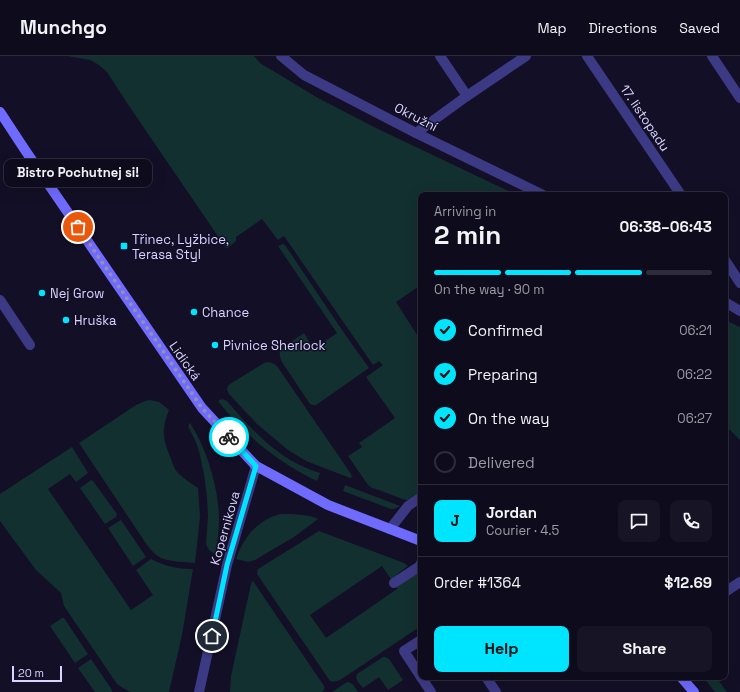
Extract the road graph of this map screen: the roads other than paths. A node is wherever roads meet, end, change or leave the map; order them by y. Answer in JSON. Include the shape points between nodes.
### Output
{"nodes":[{"id":1,"x":281,"y":56,"type":"edge"},
{"id":2,"x":440,"y":56,"type":"edge"},
{"id":3,"x":526,"y":56,"type":"edge"},
{"id":4,"x":587,"y":56,"type":"edge"},
{"id":5,"x":712,"y":56,"type":"edge"},
{"id":6,"x":468,"y":96,"type":"junction"},
{"id":7,"x":740,"y":98,"type":"edge"},
{"id":8,"x":0,"y":112,"type":"edge"},
{"id":9,"x":416,"y":133,"type":"junction"},
{"id":10,"x":537,"y":192,"type":"edge"},
{"id":11,"x":679,"y":192,"type":"edge"},
{"id":12,"x":728,"y":265,"type":"edge"},
{"id":13,"x":740,"y":283,"type":"edge"},
{"id":14,"x":0,"y":300,"type":"edge"},
{"id":15,"x":728,"y":304,"type":"edge"},
{"id":16,"x":740,"y":311,"type":"edge"},
{"id":17,"x":30,"y":345,"type":"dead end"},
{"id":18,"x":256,"y":466,"type":"junction"},
{"id":19,"x":418,"y":499,"type":"edge"},
{"id":20,"x":390,"y":529,"type":"junction"},
{"id":21,"x":418,"y":540,"type":"edge"},
{"id":22,"x":418,"y":567,"type":"edge"},
{"id":23,"x":740,"y":582,"type":"edge"},
{"id":24,"x":394,"y":583,"type":"dead end"},
{"id":25,"x":728,"y":590,"type":"edge"},
{"id":26,"x":418,"y":642,"type":"edge"},
{"id":27,"x":418,"y":672,"type":"edge"},
{"id":28,"x":423,"y":680,"type":"edge"},
{"id":29,"x":488,"y":680,"type":"edge"},
{"id":30,"x":684,"y":680,"type":"edge"},
{"id":31,"x":199,"y":692,"type":"edge"},
{"id":32,"x":431,"y":692,"type":"edge"},
{"id":33,"x":496,"y":692,"type":"edge"},
{"id":34,"x":694,"y":692,"type":"edge"}],
"edges":[{"from":1,"to":9,"type":"street","name":"Okružní","via":[[304,75]]},
{"from":2,"to":6,"type":"street"},
{"from":3,"to":6,"type":"street"},
{"from":4,"to":11,"type":"street","name":"17. listopadu"},
{"from":5,"to":7,"type":"street"},
{"from":6,"to":9,"type":"street"},
{"from":8,"to":18,"type":"street","name":"Lidická","via":[[202,408]]},
{"from":9,"to":10,"type":"street","name":"Okružní"},
{"from":12,"to":13,"type":"street"},
{"from":14,"to":17,"type":"street"},
{"from":15,"to":16,"type":"street"},
{"from":18,"to":20,"type":"street","name":"Lidická","via":[[328,505]]},
{"from":18,"to":31,"type":"street","name":"Kopernikova","via":[[227,565]]},
{"from":19,"to":20,"type":"street","via":[[408,506]]},
{"from":20,"to":21,"type":"street","name":"Lidická"},
{"from":22,"to":24,"type":"street"},
{"from":23,"to":25,"type":"street"},
{"from":26,"to":27,"type":"street","via":[[404,651]]},
{"from":28,"to":32,"type":"street"},
{"from":29,"to":33,"type":"street"},
{"from":30,"to":34,"type":"street"}]}
